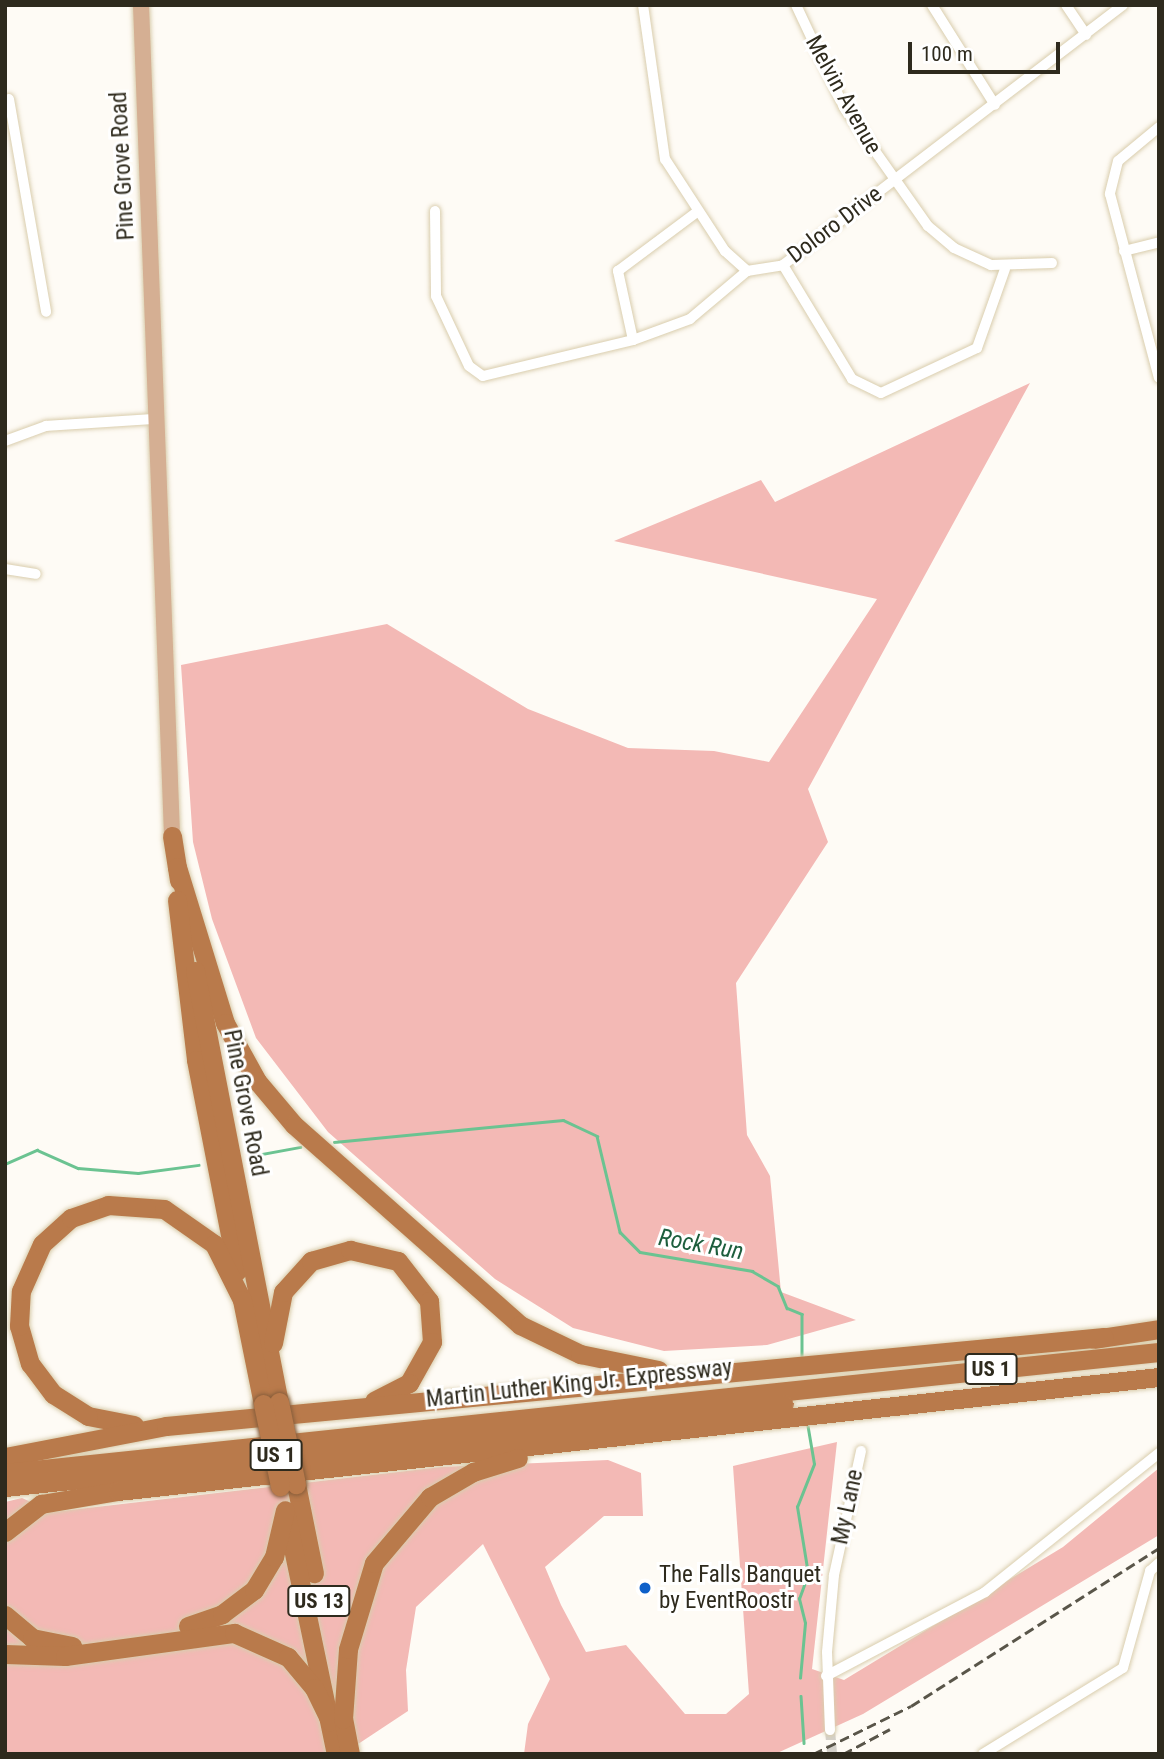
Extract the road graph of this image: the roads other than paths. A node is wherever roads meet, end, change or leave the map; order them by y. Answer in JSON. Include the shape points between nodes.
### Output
{"nodes":[{"id":1,"x":141,"y":5,"type":"edge"},
{"id":2,"x":643,"y":5,"type":"edge"},
{"id":3,"x":796,"y":5,"type":"edge"},
{"id":4,"x":932,"y":5,"type":"edge"},
{"id":5,"x":1066,"y":5,"type":"edge"},
{"id":6,"x":1123,"y":5,"type":"edge"},
{"id":7,"x":1086,"y":35,"type":"junction"},
{"id":8,"x":9,"y":99,"type":"dead end"},
{"id":9,"x":995,"y":105,"type":"junction"},
{"id":10,"x":1159,"y":127,"type":"edge"},
{"id":11,"x":10,"y":146,"type":"edge"},
{"id":12,"x":895,"y":181,"type":"junction"},
{"id":13,"x":435,"y":211,"type":"dead end"},
{"id":14,"x":697,"y":212,"type":"junction"},
{"id":15,"x":1159,"y":242,"type":"edge"},
{"id":16,"x":1124,"y":251,"type":"junction"},
{"id":17,"x":1052,"y":263,"type":"dead end"},
{"id":18,"x":783,"y":265,"type":"junction"},
{"id":19,"x":1005,"y":269,"type":"junction"},
{"id":20,"x":747,"y":271,"type":"junction"},
{"id":21,"x":46,"y":312,"type":"dead end"},
{"id":22,"x":153,"y":325,"type":"junction"},
{"id":23,"x":633,"y":340,"type":"junction"},
{"id":24,"x":1159,"y":378,"type":"edge"},
{"id":25,"x":152,"y":419,"type":"junction"},
{"id":26,"x":5,"y":441,"type":"edge"},
{"id":27,"x":158,"y":510,"type":"junction"},
{"id":28,"x":5,"y":569,"type":"edge"},
{"id":29,"x":36,"y":574,"type":"dead end"},
{"id":30,"x":172,"y":836,"type":"junction"},
{"id":31,"x":177,"y":867,"type":"junction"},
{"id":32,"x":242,"y":1300,"type":"junction"},
{"id":33,"x":1159,"y":1329,"type":"edge"},
{"id":34,"x":1159,"y":1352,"type":"edge"},
{"id":35,"x":1159,"y":1367,"type":"edge"},
{"id":36,"x":729,"y":1371,"type":"junction"},
{"id":37,"x":1159,"y":1377,"type":"edge"},
{"id":38,"x":274,"y":1379,"type":"junction"},
{"id":39,"x":823,"y":1386,"type":"junction"},
{"id":40,"x":781,"y":1396,"type":"junction"},
{"id":41,"x":271,"y":1403,"type":"junction"},
{"id":42,"x":353,"y":1408,"type":"junction"},
{"id":43,"x":166,"y":1426,"type":"junction"},
{"id":44,"x":118,"y":1434,"type":"junction"},
{"id":45,"x":630,"y":1437,"type":"junction"},
{"id":46,"x":5,"y":1443,"type":"edge"},
{"id":47,"x":861,"y":1451,"type":"dead end"},
{"id":48,"x":1159,"y":1453,"type":"edge"},
{"id":49,"x":5,"y":1457,"type":"edge"},
{"id":50,"x":5,"y":1473,"type":"edge"},
{"id":51,"x":288,"y":1485,"type":"junction"},
{"id":52,"x":5,"y":1487,"type":"edge"},
{"id":53,"x":285,"y":1510,"type":"junction"},
{"id":54,"x":5,"y":1532,"type":"edge"},
{"id":55,"x":1159,"y":1563,"type":"edge"},
{"id":56,"x":5,"y":1615,"type":"edge"},
{"id":57,"x":5,"y":1654,"type":"edge"},
{"id":58,"x":826,"y":1676,"type":"junction"},
{"id":59,"x":337,"y":1720,"type":"junction"},
{"id":60,"x":830,"y":1730,"type":"tunnel mouth"},
{"id":61,"x":337,"y":1754,"type":"edge"},
{"id":62,"x":350,"y":1754,"type":"edge"},
{"id":63,"x":983,"y":1754,"type":"edge"}],
"edges":[{"from":1,"to":22,"type":"main road","name":"Pine Grove Road"},
{"from":2,"to":14,"type":"street","via":[[665,159]]},
{"from":3,"to":12,"type":"street","name":"Melvin Avenue","via":[[844,107]]},
{"from":4,"to":9,"type":"street"},
{"from":5,"to":7,"type":"street"},
{"from":6,"to":7,"type":"street","name":"Doloro Drive"},
{"from":7,"to":9,"type":"street","name":"Doloro Drive"},
{"from":8,"to":11,"type":"street"},
{"from":9,"to":12,"type":"street","name":"Doloro Drive"},
{"from":10,"to":16,"type":"street","via":[[1128,148],[1111,176]]},
{"from":11,"to":21,"type":"street"},
{"from":12,"to":18,"type":"street","name":"Doloro Drive"},
{"from":12,"to":19,"type":"street","name":"Melvin Avenue","via":[[943,240]]},
{"from":13,"to":23,"type":"street","via":[[436,296],[469,366],[483,376]]},
{"from":14,"to":20,"type":"street"},
{"from":14,"to":23,"type":"street","via":[[657,248],[618,271]]},
{"from":15,"to":16,"type":"street"},
{"from":16,"to":24,"type":"street"},
{"from":17,"to":19,"type":"street"},
{"from":18,"to":19,"type":"street","via":[[852,379],[881,393],[976,348]]},
{"from":18,"to":20,"type":"street","name":"Doloro Drive"},
{"from":20,"to":23,"type":"street","via":[[690,319]]},
{"from":22,"to":25,"type":"main road","name":"Pine Grove Road"},
{"from":22,"to":27,"type":"main road","name":"Pine Grove Road"},
{"from":25,"to":26,"type":"street","via":[[46,426]]},
{"from":25,"to":27,"type":"main road","name":"Pine Grove Road"},
{"from":27,"to":30,"type":"main road","name":"Pine Grove Road"},
{"from":28,"to":29,"type":"street"},
{"from":30,"to":31,"type":"highway","name":"Pine Grove Road"},
{"from":30,"to":32,"type":"highway","name":"Pine Grove Road","via":[[192,1037]]},
{"from":31,"to":36,"type":"highway","via":[[225,1023],[257,1081],[294,1125],[491,1303],[550,1342],[625,1366]]},
{"from":31,"to":38,"type":"highway","name":"Pine Grove Road"},
{"from":32,"to":41,"type":"highway","number":"US 13"},
{"from":32,"to":43,"type":"highway","via":[[206,1235],[153,1206],[119,1203],[84,1212],[51,1233],[35,1255],[20,1291],[19,1326],[44,1385],[88,1416]]},
{"from":33,"to":39,"type":"highway"},
{"from":34,"to":39,"type":"highway","number":"US 1"},
{"from":35,"to":39,"type":"highway","number":"US 1"},
{"from":36,"to":39,"type":"highway","via":[[782,1365]]},
{"from":36,"to":42,"type":"highway"},
{"from":37,"to":39,"type":"highway"},
{"from":38,"to":41,"type":"highway","number":"US 13"},
{"from":38,"to":42,"type":"highway","via":[[276,1315],[296,1274],[331,1253],[378,1253],[419,1282],[432,1311],[432,1342],[409,1383]]},
{"from":39,"to":40,"type":"highway"},
{"from":39,"to":40,"type":"highway"},
{"from":40,"to":45,"type":"highway"},
{"from":40,"to":50,"type":"highway","name":"Martin Luther King Jr. Expressway","number":"US 1"},
{"from":40,"to":52,"type":"highway","name":"Martin Luther King Jr. Expressway","number":"US 1"},
{"from":41,"to":51,"type":"highway","number":"US 13","bridge":true},
{"from":42,"to":43,"type":"highway"},
{"from":43,"to":44,"type":"highway"},
{"from":44,"to":46,"type":"highway"},
{"from":44,"to":49,"type":"highway"},
{"from":45,"to":54,"type":"highway","via":[[60,1499],[23,1513]]},
{"from":45,"to":59,"type":"highway","via":[[488,1466],[444,1488],[404,1521],[374,1563],[355,1609]]},
{"from":47,"to":58,"type":"street","name":"My Lane","via":[[834,1575]]},
{"from":48,"to":58,"type":"street","via":[[985,1592]]},
{"from":51,"to":53,"type":"highway","number":"US 13"},
{"from":51,"to":59,"type":"highway","number":"US 13"},
{"from":53,"to":56,"type":"highway","via":[[262,1580],[210,1619],[64,1646],[32,1638]]},
{"from":53,"to":59,"type":"highway","number":"US 13"},
{"from":55,"to":63,"type":"street","via":[[1150,1571],[1123,1668]]},
{"from":57,"to":59,"type":"highway","via":[[65,1656],[234,1633],[288,1657]]},
{"from":58,"to":60,"type":"street","name":"My Lane"},
{"from":59,"to":61,"type":"highway","number":"US 13"},
{"from":59,"to":62,"type":"highway","number":"US 13"}]}
